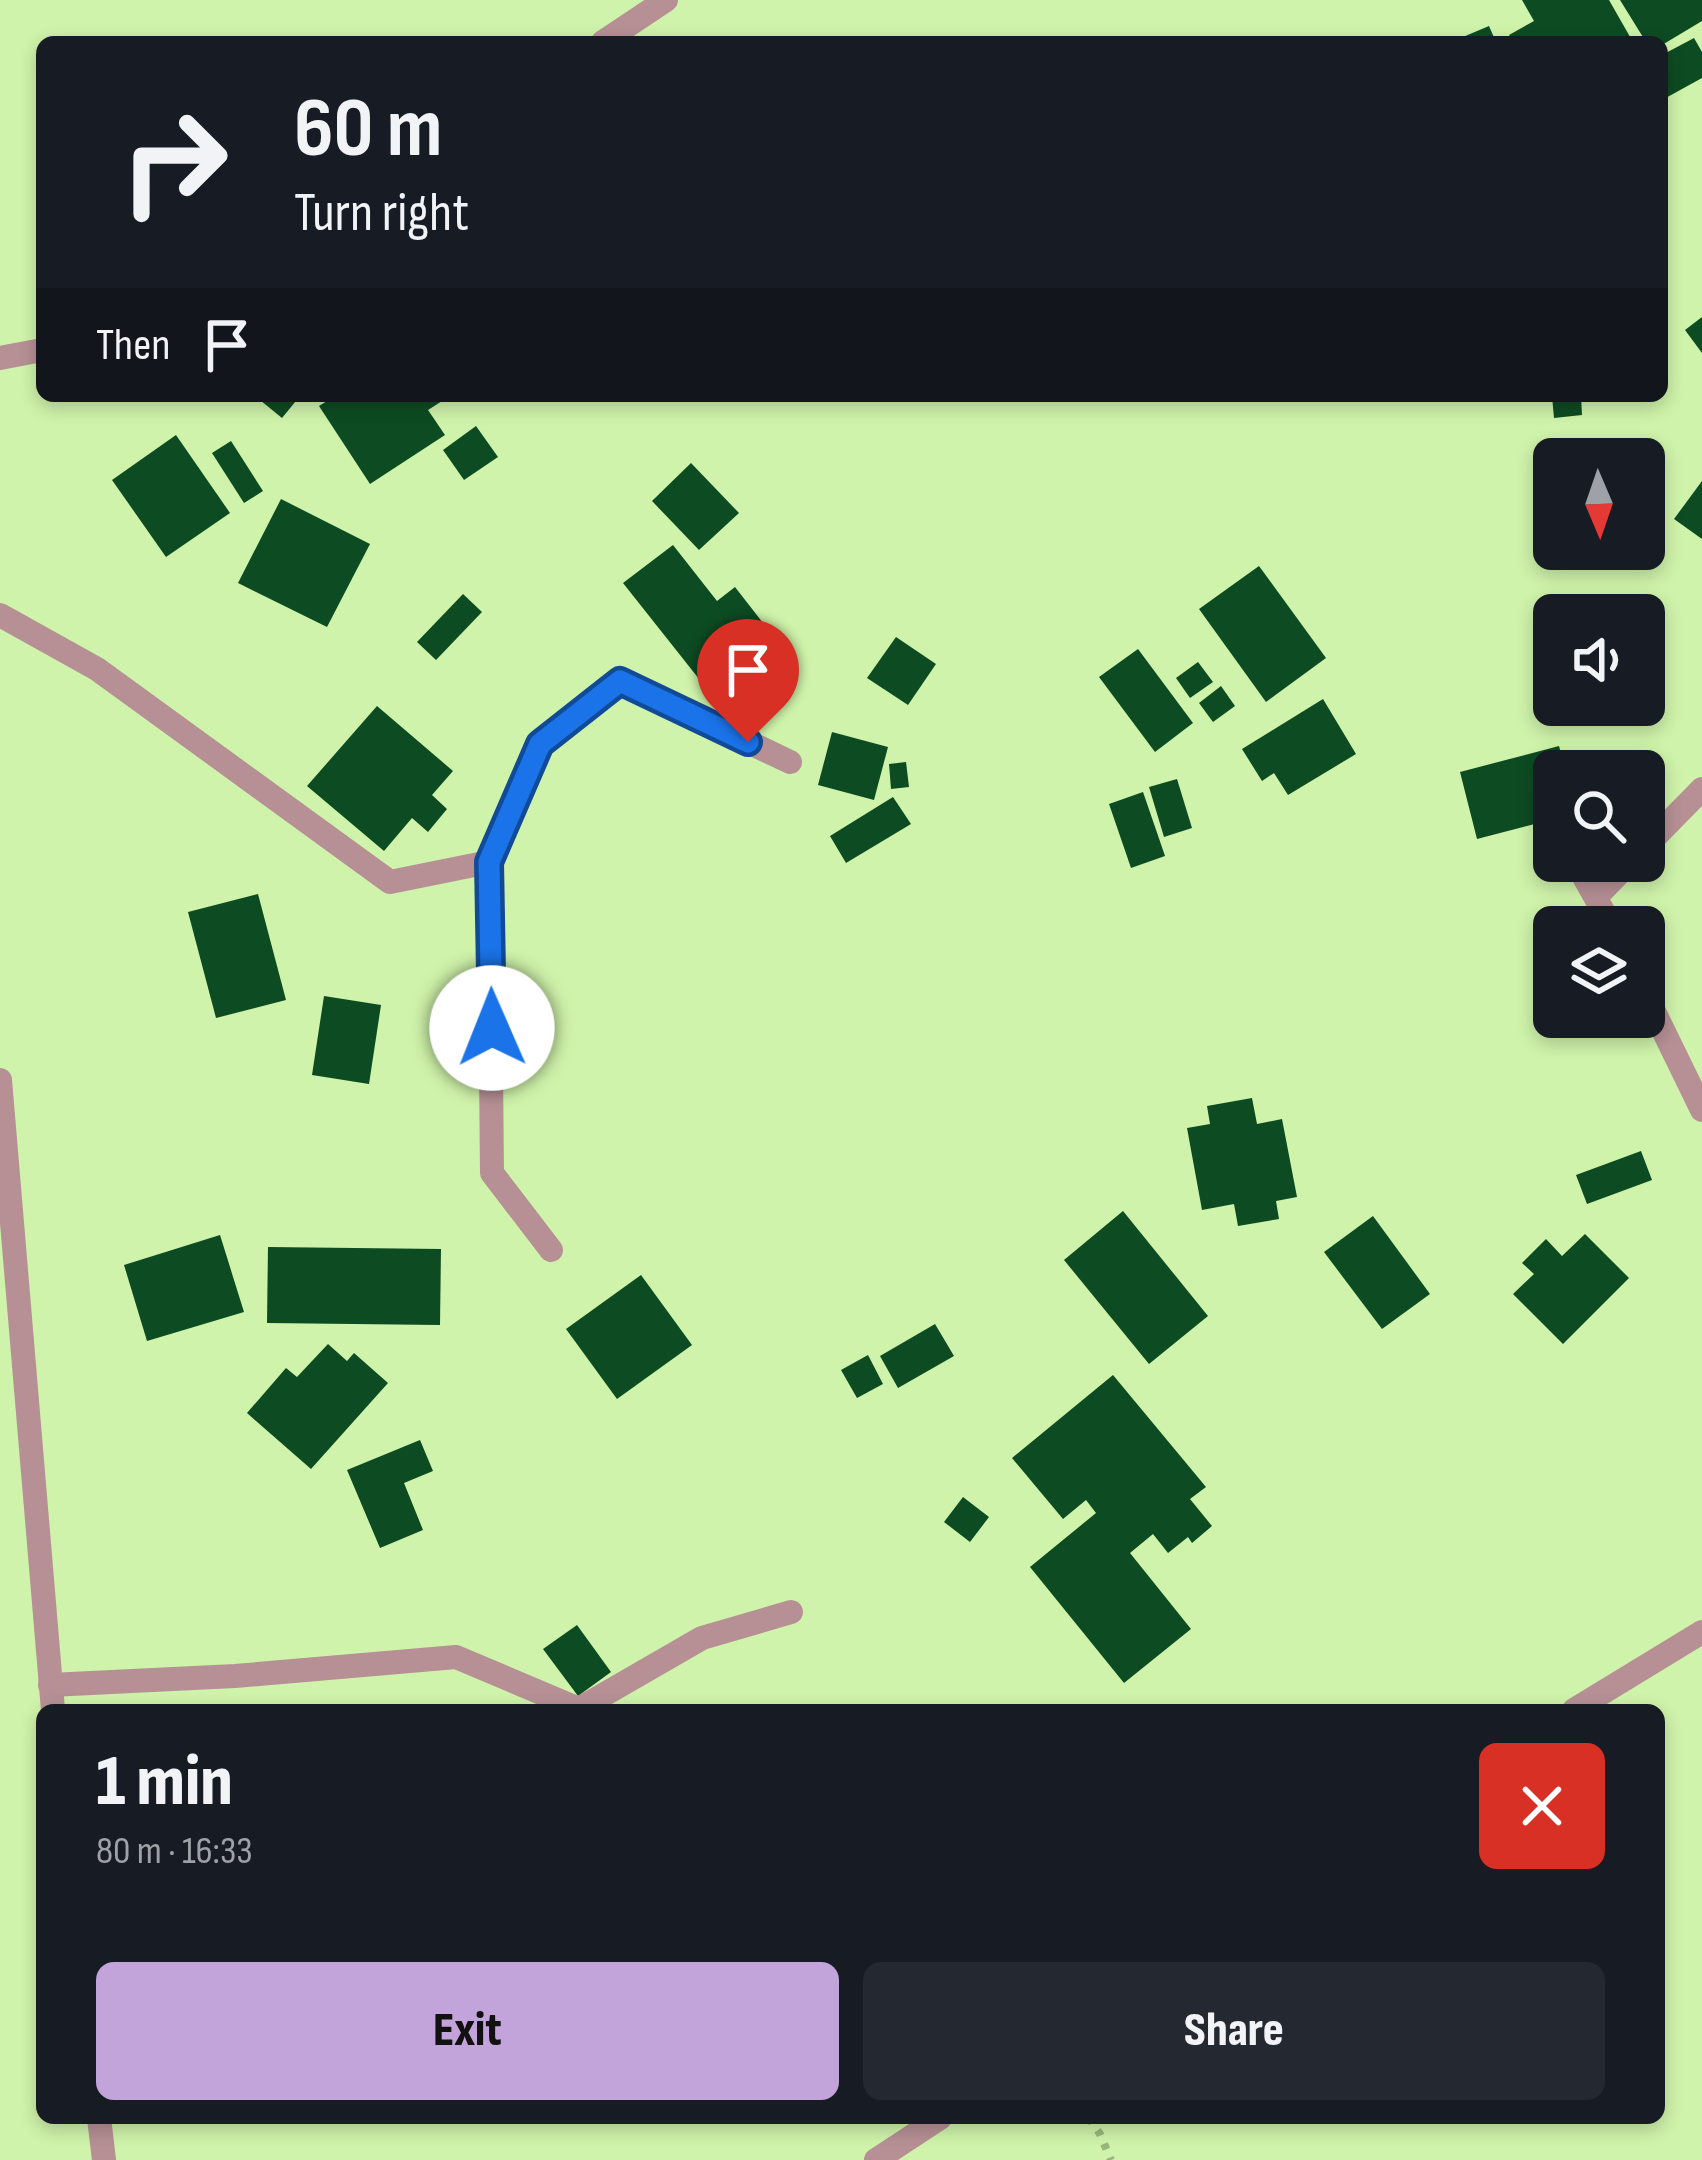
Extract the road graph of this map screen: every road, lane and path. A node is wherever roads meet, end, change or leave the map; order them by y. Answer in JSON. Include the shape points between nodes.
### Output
{"nodes":[{"id":1,"x":666,"y":0,"type":"edge"},
{"id":2,"x":612,"y":36,"type":"edge"},
{"id":3,"x":36,"y":351,"type":"edge"},
{"id":4,"x":0,"y":358,"type":"edge"},
{"id":5,"x":0,"y":615,"type":"edge"},
{"id":6,"x":790,"y":762,"type":"dead end"},
{"id":7,"x":1702,"y":789,"type":"edge"},
{"id":8,"x":1665,"y":827,"type":"edge"},
{"id":9,"x":489,"y":862,"type":"junction"},
{"id":10,"x":1588,"y":882,"type":"edge"},
{"id":11,"x":1611,"y":882,"type":"edge"},
{"id":12,"x":1597,"y":896,"type":"junction"},
{"id":13,"x":1602,"y":906,"type":"edge"},
{"id":14,"x":1665,"y":1034,"type":"edge"},
{"id":15,"x":0,"y":1080,"type":"edge"},
{"id":16,"x":1702,"y":1110,"type":"edge"},
{"id":17,"x":551,"y":1250,"type":"dead end"},
{"id":18,"x":791,"y":1612,"type":"dead end"},
{"id":19,"x":1702,"y":1632,"type":"edge"},
{"id":20,"x":51,"y":1698,"type":"edge"},
{"id":21,"x":569,"y":1704,"type":"edge"},
{"id":22,"x":586,"y":1704,"type":"edge"},
{"id":23,"x":1584,"y":1704,"type":"edge"},
{"id":24,"x":100,"y":2124,"type":"edge"},
{"id":25,"x":931,"y":2124,"type":"edge"},
{"id":26,"x":1093,"y":2124,"type":"edge"},
{"id":27,"x":104,"y":2160,"type":"edge"},
{"id":28,"x":876,"y":2160,"type":"edge"},
{"id":29,"x":1111,"y":2160,"type":"edge"}],
"edges":[{"from":1,"to":2,"type":"street"},
{"from":3,"to":4,"type":"street"},
{"from":5,"to":9,"type":"street","via":[[98,669],[389,882]]},
{"from":6,"to":9,"type":"street","via":[[620,681],[540,744]]},
{"from":7,"to":8,"type":"street"},
{"from":9,"to":17,"type":"street","via":[[492,1173]]},
{"from":10,"to":12,"type":"street"},
{"from":11,"to":12,"type":"street"},
{"from":12,"to":13,"type":"street"},
{"from":14,"to":16,"type":"street"},
{"from":15,"to":20,"type":"street"},
{"from":18,"to":22,"type":"street","via":[[702,1638]]},
{"from":19,"to":23,"type":"street"},
{"from":20,"to":21,"type":"street","via":[[456,1657]]},
{"from":24,"to":27,"type":"street"},
{"from":25,"to":28,"type":"street"},
{"from":26,"to":29,"type":"path"}]}
